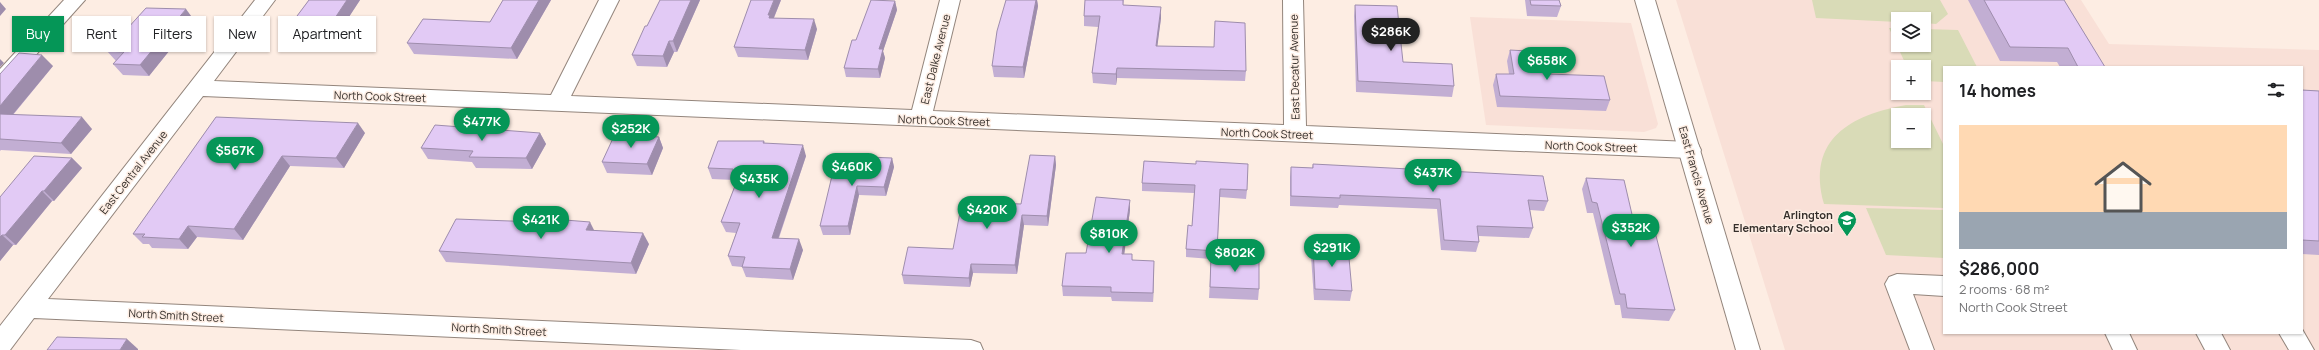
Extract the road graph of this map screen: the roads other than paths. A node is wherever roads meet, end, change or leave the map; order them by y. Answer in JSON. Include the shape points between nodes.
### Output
{"nodes":[{"id":1,"x":76,"y":0,"type":"edge"},
{"id":2,"x":265,"y":0,"type":"edge"},
{"id":3,"x":609,"y":0,"type":"edge"},
{"id":4,"x":950,"y":0,"type":"edge"},
{"id":5,"x":1293,"y":0,"type":"edge"},
{"id":6,"x":1646,"y":0,"type":"edge"},
{"id":7,"x":0,"y":82,"type":"edge"},
{"id":8,"x":197,"y":88,"type":"junction"},
{"id":9,"x":557,"y":104,"type":"junction"},
{"id":10,"x":920,"y":119,"type":"junction"},
{"id":11,"x":1295,"y":134,"type":"junction"},
{"id":12,"x":1690,"y":150,"type":"junction"},
{"id":13,"x":1943,"y":286,"type":"edge"},
{"id":14,"x":28,"y":308,"type":"junction"},
{"id":15,"x":2117,"y":334,"type":"edge"},
{"id":16,"x":2209,"y":334,"type":"edge"},
{"id":17,"x":2293,"y":334,"type":"edge"},
{"id":18,"x":0,"y":344,"type":"edge"},
{"id":19,"x":971,"y":350,"type":"edge"},
{"id":20,"x":1748,"y":350,"type":"edge"},
{"id":21,"x":1922,"y":350,"type":"edge"},
{"id":22,"x":2125,"y":350,"type":"edge"},
{"id":23,"x":2218,"y":350,"type":"edge"},
{"id":24,"x":2302,"y":350,"type":"edge"}],
"edges":[{"from":1,"to":7,"type":"street"},
{"from":2,"to":8,"type":"street","name":"East Central Avenue"},
{"from":3,"to":9,"type":"street"},
{"from":4,"to":10,"type":"street","name":"East Dalke Avenue"},
{"from":5,"to":11,"type":"street","name":"East Decatur Avenue"},
{"from":6,"to":12,"type":"street","name":"East Francis Avenue"},
{"from":8,"to":9,"type":"street","name":"North Cook Street"},
{"from":8,"to":14,"type":"street","name":"East Central Avenue"},
{"from":9,"to":10,"type":"street","name":"North Cook Street"},
{"from":10,"to":11,"type":"street","name":"North Cook Street"},
{"from":11,"to":12,"type":"street","name":"North Cook Street"},
{"from":12,"to":20,"type":"street","name":"East Francis Avenue"},
{"from":13,"to":21,"type":"street","via":[[1897,284]]},
{"from":14,"to":18,"type":"street","name":"East Central Avenue"},
{"from":14,"to":19,"type":"street","name":"North Smith Street"},
{"from":15,"to":22,"type":"street"},
{"from":16,"to":23,"type":"street"},
{"from":17,"to":24,"type":"street"}]}
